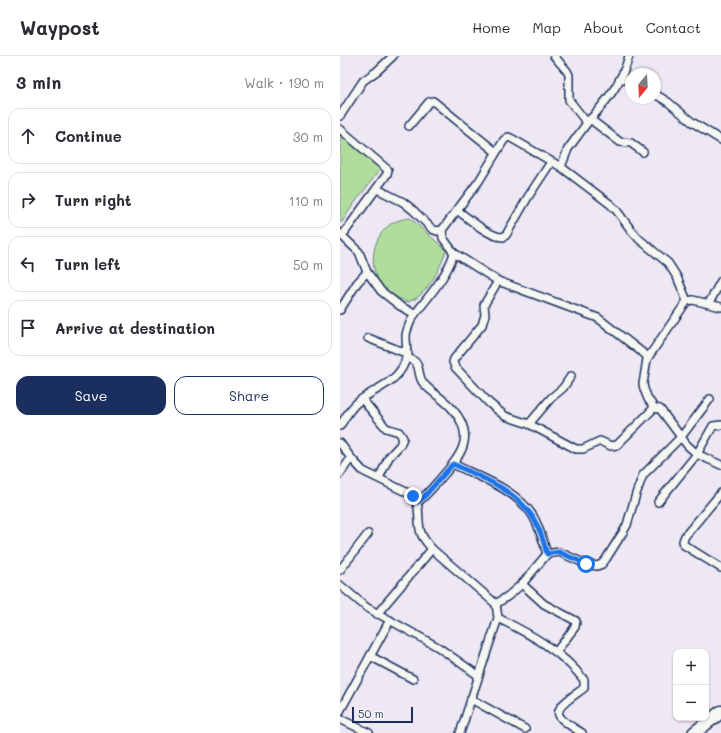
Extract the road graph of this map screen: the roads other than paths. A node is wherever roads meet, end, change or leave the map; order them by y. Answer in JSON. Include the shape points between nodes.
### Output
{"nodes":[{"id":1,"x":393,"y":56,"type":"edge"},
{"id":2,"x":554,"y":56,"type":"edge"},
{"id":3,"x":629,"y":56,"type":"edge"},
{"id":4,"x":621,"y":78,"type":"junction"},
{"id":5,"x":625,"y":80,"type":"edge"},
{"id":6,"x":661,"y":98,"type":"edge"},
{"id":7,"x":340,"y":116,"type":"edge"},
{"id":8,"x":588,"y":121,"type":"junction"},
{"id":9,"x":409,"y":126,"type":"dead end"},
{"id":10,"x":340,"y":129,"type":"edge"},
{"id":11,"x":721,"y":140,"type":"edge"},
{"id":12,"x":496,"y":152,"type":"junction"},
{"id":13,"x":643,"y":152,"type":"dead end"},
{"id":14,"x":551,"y":162,"type":"junction"},
{"id":15,"x":561,"y":167,"type":"junction"},
{"id":16,"x":377,"y":189,"type":"junction"},
{"id":17,"x":457,"y":210,"type":"junction"},
{"id":18,"x":442,"y":230,"type":"junction"},
{"id":19,"x":341,"y":235,"type":"edge"},
{"id":20,"x":454,"y":253,"type":"junction"},
{"id":21,"x":367,"y":272,"type":"junction"},
{"id":22,"x":498,"y":281,"type":"junction"},
{"id":23,"x":721,"y":281,"type":"edge"},
{"id":24,"x":687,"y":301,"type":"junction"},
{"id":25,"x":709,"y":303,"type":"junction"},
{"id":26,"x":721,"y":307,"type":"edge"},
{"id":27,"x":340,"y":310,"type":"edge"},
{"id":28,"x":415,"y":314,"type":"junction"},
{"id":29,"x":368,"y":338,"type":"dead end"},
{"id":30,"x":407,"y":356,"type":"junction"},
{"id":31,"x":648,"y":357,"type":"junction"},
{"id":32,"x":572,"y":376,"type":"dead end"},
{"id":33,"x":362,"y":399,"type":"junction"},
{"id":34,"x":710,"y":399,"type":"dead end"},
{"id":35,"x":653,"y":408,"type":"junction"},
{"id":36,"x":529,"y":424,"type":"junction"},
{"id":37,"x":721,"y":425,"type":"edge"},
{"id":38,"x":340,"y":426,"type":"edge"},
{"id":39,"x":681,"y":437,"type":"junction"},
{"id":40,"x":340,"y":443,"type":"edge"},
{"id":41,"x":697,"y":454,"type":"junction"},
{"id":42,"x":351,"y":458,"type":"junction"},
{"id":43,"x":453,"y":464,"type":"junction"},
{"id":44,"x":721,"y":466,"type":"edge"},
{"id":45,"x":340,"y":474,"type":"edge"},
{"id":46,"x":378,"y":478,"type":"junction"},
{"id":47,"x":721,"y":493,"type":"edge"},
{"id":48,"x":418,"y":502,"type":"junction"},
{"id":49,"x":658,"y":502,"type":"dead end"},
{"id":50,"x":368,"y":534,"type":"dead end"},
{"id":51,"x":432,"y":549,"type":"junction"},
{"id":52,"x":547,"y":554,"type":"junction"},
{"id":53,"x":721,"y":568,"type":"edge"},
{"id":54,"x":340,"y":570,"type":"edge"},
{"id":55,"x":522,"y":584,"type":"junction"},
{"id":56,"x":340,"y":585,"type":"edge"},
{"id":57,"x":496,"y":604,"type":"junction"},
{"id":58,"x":377,"y":614,"type":"junction"},
{"id":59,"x":498,"y":618,"type":"junction"},
{"id":60,"x":390,"y":620,"type":"junction"},
{"id":61,"x":556,"y":652,"type":"junction"},
{"id":62,"x":370,"y":656,"type":"junction"},
{"id":63,"x":479,"y":676,"type":"junction"},
{"id":64,"x":413,"y":679,"type":"dead end"},
{"id":65,"x":472,"y":699,"type":"junction"},
{"id":66,"x":340,"y":711,"type":"edge"},
{"id":67,"x":721,"y":712,"type":"edge"},
{"id":68,"x":340,"y":718,"type":"edge"},
{"id":69,"x":525,"y":729,"type":"dead end"},
{"id":70,"x":369,"y":733,"type":"edge"},
{"id":71,"x":460,"y":733,"type":"edge"},
{"id":72,"x":582,"y":733,"type":"edge"},
{"id":73,"x":694,"y":733,"type":"edge"}],
"edges":[{"from":1,"to":7,"type":"street","via":[[363,81]]},
{"from":2,"to":8,"type":"street","via":[[569,75],[569,100]]},
{"from":3,"to":4,"type":"street"},
{"from":4,"to":5,"type":"street"},
{"from":4,"to":8,"type":"street","via":[[606,101]]},
{"from":6,"to":11,"type":"street","via":[[692,122]]},
{"from":8,"to":13,"type":"street","via":[[620,142],[631,143]]},
{"from":8,"to":15,"type":"street","via":[[568,149]]},
{"from":9,"to":12,"type":"street","via":[[428,102],[433,101]]},
{"from":10,"to":16,"type":"street","via":[[388,170]]},
{"from":12,"to":14,"type":"street","via":[[508,138]]},
{"from":12,"to":17,"type":"street","via":[[479,181]]},
{"from":14,"to":15,"type":"street"},
{"from":14,"to":17,"type":"street","via":[[503,237],[490,233]]},
{"from":15,"to":24,"type":"street","via":[[610,204],[635,234],[668,263]]},
{"from":16,"to":18,"type":"street","via":[[408,206],[432,229]]},
{"from":16,"to":19,"type":"street"},
{"from":17,"to":18,"type":"street"},
{"from":18,"to":20,"type":"street","via":[[443,238]]},
{"from":19,"to":21,"type":"street","via":[[359,252]]},
{"from":20,"to":22,"type":"street"},
{"from":20,"to":28,"type":"street","via":[[446,272]]},
{"from":21,"to":27,"type":"street","via":[[356,283]]},
{"from":21,"to":28,"type":"street","via":[[381,291]]},
{"from":22,"to":31,"type":"street","via":[[598,318]]},
{"from":22,"to":36,"type":"street","via":[[484,305],[482,325],[454,359],[454,365],[499,411],[512,419]]},
{"from":23,"to":25,"type":"street"},
{"from":24,"to":25,"type":"street"},
{"from":24,"to":31,"type":"street"},
{"from":25,"to":26,"type":"street"},
{"from":28,"to":30,"type":"street","via":[[407,330]]},
{"from":29,"to":30,"type":"street"},
{"from":30,"to":33,"type":"street","via":[[402,368],[394,377],[379,390]]},
{"from":30,"to":43,"type":"street","via":[[416,361],[423,383],[451,407],[463,427],[464,445]]},
{"from":31,"to":35,"type":"street","via":[[643,384],[645,395]]},
{"from":32,"to":36,"type":"street"},
{"from":33,"to":38,"type":"street","via":[[351,409]]},
{"from":33,"to":46,"type":"street","via":[[382,425],[399,432],[402,438]]},
{"from":34,"to":39,"type":"street"},
{"from":35,"to":36,"type":"street","via":[[622,442],[614,447],[600,442],[576,449]]},
{"from":35,"to":39,"type":"street","via":[[660,409]]},
{"from":37,"to":41,"type":"street","via":[[713,426]]},
{"from":39,"to":41,"type":"street"},
{"from":39,"to":52,"type":"street","via":[[644,475],[625,529],[602,564],[586,564],[559,552]]},
{"from":40,"to":42,"type":"street"},
{"from":41,"to":44,"type":"street"},
{"from":41,"to":49,"type":"street"},
{"from":42,"to":45,"type":"street"},
{"from":42,"to":46,"type":"street","via":[[363,471]]},
{"from":43,"to":48,"type":"street"},
{"from":43,"to":52,"type":"street","via":[[509,492],[522,502],[537,524]]},
{"from":46,"to":48,"type":"street","via":[[410,494]]},
{"from":47,"to":53,"type":"street","via":[[683,541],[684,545]]},
{"from":48,"to":51,"type":"street","via":[[421,533]]},
{"from":50,"to":54,"type":"street"},
{"from":51,"to":57,"type":"street"},
{"from":51,"to":58,"type":"street"},
{"from":52,"to":55,"type":"street"},
{"from":55,"to":57,"type":"street"},
{"from":55,"to":61,"type":"street","via":[[544,604],[576,622]]},
{"from":56,"to":58,"type":"street"},
{"from":57,"to":59,"type":"street"},
{"from":58,"to":60,"type":"street"},
{"from":59,"to":61,"type":"street","via":[[535,637]]},
{"from":59,"to":63,"type":"street"},
{"from":60,"to":62,"type":"street"},
{"from":60,"to":63,"type":"street","via":[[438,646]]},
{"from":61,"to":72,"type":"street","via":[[584,680],[584,688],[558,710],[562,719]]},
{"from":62,"to":64,"type":"street"},
{"from":62,"to":66,"type":"street"},
{"from":63,"to":65,"type":"street"},
{"from":65,"to":69,"type":"street"},
{"from":65,"to":71,"type":"street"},
{"from":67,"to":73,"type":"main road"},
{"from":68,"to":70,"type":"street"}]}
